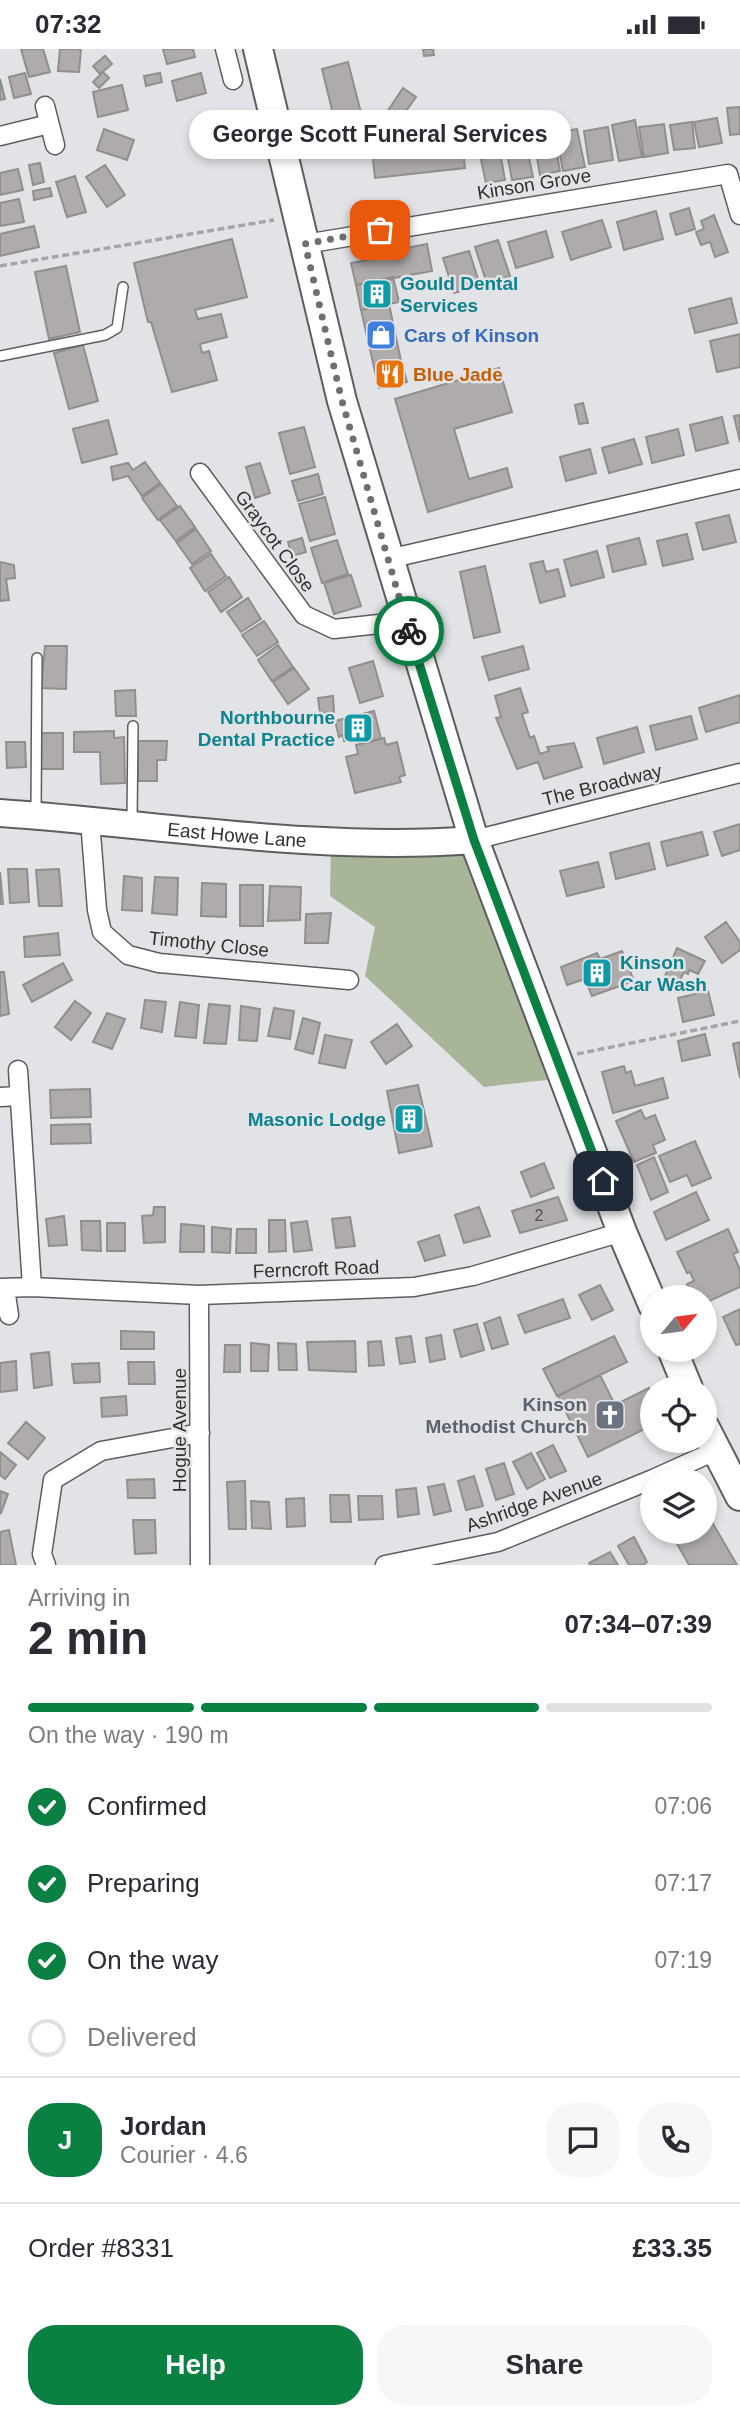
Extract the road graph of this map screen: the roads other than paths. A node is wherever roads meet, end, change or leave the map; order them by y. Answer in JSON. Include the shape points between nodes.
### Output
{"nodes":[{"id":1,"x":225,"y":49,"type":"edge"},
{"id":2,"x":258,"y":49,"type":"edge"},
{"id":3,"x":233,"y":80,"type":"dead end"},
{"id":4,"x":45,"y":106,"type":"dead end"},
{"id":5,"x":49,"y":124,"type":"junction"},
{"id":6,"x":0,"y":136,"type":"edge"},
{"id":7,"x":55,"y":145,"type":"dead end"},
{"id":8,"x":734,"y":172,"type":"edge"},
{"id":9,"x":740,"y":215,"type":"edge"},
{"id":10,"x":305,"y":244,"type":"junction"},
{"id":11,"x":123,"y":287,"type":"dead end"},
{"id":12,"x":0,"y":356,"type":"edge"},
{"id":13,"x":200,"y":473,"type":"dead end"},
{"id":14,"x":740,"y":479,"type":"edge"},
{"id":15,"x":388,"y":559,"type":"junction"},
{"id":16,"x":406,"y":621,"type":"junction"},
{"id":17,"x":37,"y":658,"type":"dead end"},
{"id":18,"x":133,"y":726,"type":"dead end"},
{"id":19,"x":740,"y":773,"type":"edge"},
{"id":20,"x":0,"y":814,"type":"edge"},
{"id":21,"x":36,"y":816,"type":"junction"},
{"id":22,"x":90,"y":820,"type":"junction"},
{"id":23,"x":132,"y":823,"type":"junction"},
{"id":24,"x":474,"y":840,"type":"junction"},
{"id":25,"x":349,"y":980,"type":"dead end"},
{"id":26,"x":18,"y":1070,"type":"dead end"},
{"id":27,"x":19,"y":1096,"type":"junction"},
{"id":28,"x":0,"y":1097,"type":"edge"},
{"id":29,"x":622,"y":1232,"type":"junction"},
{"id":30,"x":645,"y":1285,"type":"edge"},
{"id":31,"x":32,"y":1287,"type":"junction"},
{"id":32,"x":3,"y":1288,"type":"edge"},
{"id":33,"x":199,"y":1296,"type":"junction"},
{"id":34,"x":9,"y":1315,"type":"dead end"},
{"id":35,"x":200,"y":1433,"type":"junction"},
{"id":36,"x":717,"y":1452,"type":"edge"},
{"id":37,"x":690,"y":1453,"type":"edge"},
{"id":38,"x":670,"y":1467,"type":"edge"},
{"id":39,"x":640,"y":1484,"type":"edge"},
{"id":40,"x":740,"y":1496,"type":"edge"},
{"id":41,"x":47,"y":1565,"type":"edge"},
{"id":42,"x":200,"y":1565,"type":"edge"},
{"id":43,"x":385,"y":1565,"type":"edge"}],
"edges":[{"from":1,"to":3,"type":"street"},
{"from":2,"to":10,"type":"main road"},
{"from":4,"to":5,"type":"street"},
{"from":5,"to":6,"type":"street"},
{"from":5,"to":7,"type":"street"},
{"from":8,"to":9,"type":"street","name":"Kinson Grove"},
{"from":8,"to":10,"type":"street","name":"Kinson Grove"},
{"from":10,"to":15,"type":"main road","via":[[342,401]]},
{"from":11,"to":12,"type":"lane","via":[[117,328],[105,335]]},
{"from":13,"to":16,"type":"street","name":"Graycot Close","via":[[304,615],[334,629]]},
{"from":14,"to":15,"type":"street"},
{"from":15,"to":16,"type":"main road"},
{"from":16,"to":24,"type":"main road"},
{"from":17,"to":21,"type":"lane"},
{"from":18,"to":23,"type":"lane"},
{"from":19,"to":24,"type":"street","name":"The Broadway"},
{"from":20,"to":21,"type":"street","name":"East Howe Lane"},
{"from":21,"to":22,"type":"street","name":"East Howe Lane"},
{"from":22,"to":23,"type":"street","name":"East Howe Lane"},
{"from":22,"to":25,"type":"street","name":"Timothy Close","via":[[103,932],[128,955],[159,963]]},
{"from":23,"to":24,"type":"street","name":"East Howe Lane","via":[[331,844]]},
{"from":24,"to":29,"type":"main road"},
{"from":26,"to":27,"type":"street"},
{"from":27,"to":28,"type":"street"},
{"from":27,"to":31,"type":"street"},
{"from":29,"to":30,"type":"main road"},
{"from":29,"to":33,"type":"street","name":"Ferncroft Road","via":[[414,1287]]},
{"from":31,"to":32,"type":"street","name":"Ferncroft Road"},
{"from":31,"to":33,"type":"street","name":"Ferncroft Road"},
{"from":32,"to":34,"type":"street","name":"Ferncroft Road"},
{"from":33,"to":35,"type":"street","name":"Hogue Avenue"},
{"from":35,"to":41,"type":"street","via":[[101,1451],[53,1480],[42,1554]]},
{"from":35,"to":42,"type":"street","name":"Hogue Avenue"},
{"from":36,"to":40,"type":"main road"},
{"from":37,"to":38,"type":"street","name":"Ashridge Avenue"},
{"from":39,"to":43,"type":"street","name":"Ashridge Avenue","via":[[498,1542]]}]}
